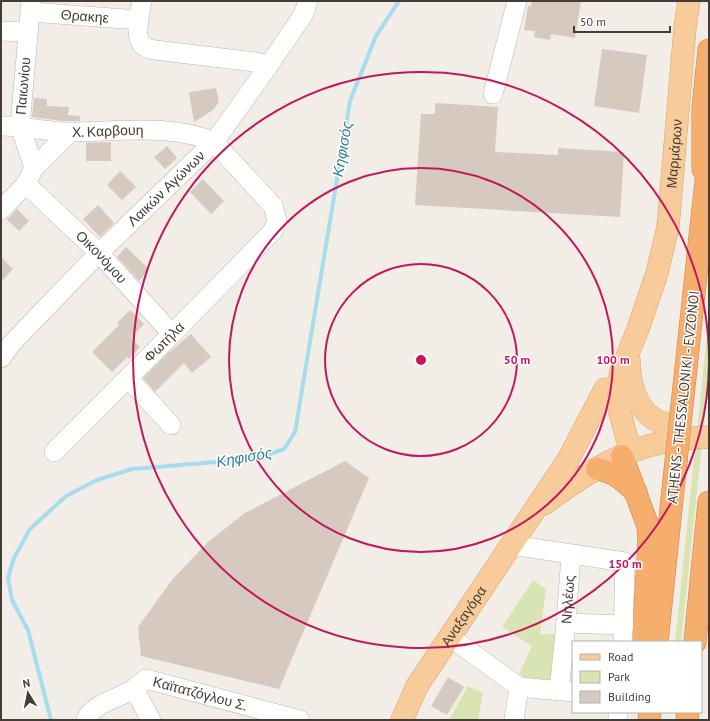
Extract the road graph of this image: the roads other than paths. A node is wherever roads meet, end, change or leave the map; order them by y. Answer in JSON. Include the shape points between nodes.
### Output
{"nodes":[{"id":1,"x":142,"y":1,"type":"edge"},
{"id":2,"x":308,"y":1,"type":"edge"},
{"id":3,"x":517,"y":1,"type":"edge"},
{"id":4,"x":689,"y":1,"type":"edge"},
{"id":5,"x":30,"y":6,"type":"edge"},
{"id":6,"x":139,"y":20,"type":"junction"},
{"id":7,"x":1,"y":31,"type":"edge"},
{"id":8,"x":28,"y":32,"type":"junction"},
{"id":9,"x":709,"y":50,"type":"edge"},
{"id":10,"x":268,"y":68,"type":"junction"},
{"id":11,"x":493,"y":94,"type":"dead end"},
{"id":12,"x":1,"y":126,"type":"edge"},
{"id":13,"x":20,"y":126,"type":"junction"},
{"id":14,"x":70,"y":132,"type":"junction"},
{"id":15,"x":214,"y":142,"type":"junction"},
{"id":16,"x":709,"y":153,"type":"edge"},
{"id":17,"x":30,"y":176,"type":"junction"},
{"id":18,"x":703,"y":198,"type":"junction"},
{"id":19,"x":1,"y":210,"type":"edge"},
{"id":20,"x":99,"y":253,"type":"junction"},
{"id":21,"x":646,"y":304,"type":"junction"},
{"id":22,"x":172,"y":334,"type":"junction"},
{"id":23,"x":629,"y":352,"type":"junction"},
{"id":24,"x":1,"y":358,"type":"edge"},
{"id":25,"x":128,"y":378,"type":"junction"},
{"id":26,"x":605,"y":389,"type":"junction"},
{"id":27,"x":709,"y":424,"type":"edge"},
{"id":28,"x":172,"y":425,"type":"dead end"},
{"id":29,"x":675,"y":426,"type":"junction"},
{"id":30,"x":709,"y":437,"type":"edge"},
{"id":31,"x":624,"y":447,"type":"junction"},
{"id":32,"x":54,"y":452,"type":"dead end"},
{"id":33,"x":597,"y":469,"type":"junction"},
{"id":34,"x":554,"y":479,"type":"junction"},
{"id":35,"x":637,"y":493,"type":"junction"},
{"id":36,"x":709,"y":502,"type":"edge"},
{"id":37,"x":530,"y":515,"type":"junction"},
{"id":38,"x":511,"y":545,"type":"junction"},
{"id":39,"x":571,"y":555,"type":"junction"},
{"id":40,"x":566,"y":623,"type":"junction"},
{"id":41,"x":624,"y":634,"type":"edge"},
{"id":42,"x":450,"y":637,"type":"junction"},
{"id":43,"x":643,"y":641,"type":"edge"},
{"id":44,"x":657,"y":641,"type":"edge"},
{"id":45,"x":695,"y":641,"type":"edge"},
{"id":46,"x":140,"y":684,"type":"junction"},
{"id":47,"x":519,"y":687,"type":"junction"},
{"id":48,"x":566,"y":692,"type":"edge"},
{"id":49,"x":245,"y":713,"type":"edge"},
{"id":50,"x":86,"y":720,"type":"edge"},
{"id":51,"x":151,"y":720,"type":"edge"},
{"id":52,"x":300,"y":720,"type":"edge"},
{"id":53,"x":402,"y":720,"type":"edge"},
{"id":54,"x":514,"y":720,"type":"edge"}],
"edges":[{"from":1,"to":6,"type":"street"},
{"from":2,"to":10,"type":"street","name":"Λαικών Αγώνων","via":[[303,15]]},
{"from":3,"to":11,"type":"street"},
{"from":4,"to":21,"type":"main road","name":"Μαρμάρων","via":[[668,227],[657,273]]},
{"from":5,"to":6,"type":"street","name":"Θρακηε"},
{"from":5,"to":8,"type":"street","name":"Παιωνίου"},
{"from":6,"to":10,"type":"street","via":[[138,32],[144,47],[255,62]]},
{"from":7,"to":8,"type":"street"},
{"from":8,"to":13,"type":"street","name":"Παιωνίου"},
{"from":9,"to":18,"type":"highway","via":[[703,108]]},
{"from":10,"to":15,"type":"street","name":"Λαικών Αγώνων"},
{"from":12,"to":13,"type":"street","name":"Χ. Καρβουη"},
{"from":13,"to":14,"type":"street","name":"Χ. Καρβουη"},
{"from":13,"to":17,"type":"street","name":"Παιωνίου"},
{"from":14,"to":15,"type":"street","name":"Χ. Καρβουη","via":[[174,132]]},
{"from":14,"to":17,"type":"street"},
{"from":15,"to":20,"type":"street","name":"Λαικών Αγώνων"},
{"from":15,"to":22,"type":"street","name":"Φωτήλα","via":[[273,206],[277,220],[273,231]]},
{"from":16,"to":18,"type":"highway","name":"ATHENS - THESSALONIKI - EVZONOI"},
{"from":17,"to":19,"type":"street"},
{"from":17,"to":20,"type":"street","name":"Οικονόμου"},
{"from":18,"to":44,"type":"highway","name":"ATHENS - THESSALONIKI - EVZONOI","bridge":true},
{"from":20,"to":22,"type":"street","name":"Οικονόμου"},
{"from":20,"to":24,"type":"street","name":"Λαικών Αγώνων","via":[[12,342]]},
{"from":21,"to":23,"type":"main road","name":"Μαρμάρων"},
{"from":21,"to":26,"type":"main road","name":"Μαρμάρων","via":[[630,324],[618,347]]},
{"from":22,"to":25,"type":"street","name":"Φωτήλα"},
{"from":23,"to":29,"type":"main road","via":[[631,383],[638,401],[652,418]]},
{"from":23,"to":31,"type":"main road","name":"Μαρμάρων","via":[[621,371],[617,392]]},
{"from":25,"to":28,"type":"street"},
{"from":25,"to":32,"type":"street","name":"Φωτήλα"},
{"from":26,"to":31,"type":"main road","name":"Μαρμάρων","via":[[606,414]]},
{"from":26,"to":34,"type":"main road","via":[[568,460]]},
{"from":27,"to":29,"type":"main road"},
{"from":29,"to":31,"type":"main road","via":[[653,430]]},
{"from":30,"to":31,"type":"main road"},
{"from":31,"to":33,"type":"main road","name":"Αναξαγόρα"},
{"from":31,"to":34,"type":"main road","name":"Αναξαγόρα","via":[[584,461]]},
{"from":31,"to":35,"type":"highway"},
{"from":33,"to":35,"type":"highway","via":[[619,477]]},
{"from":33,"to":37,"type":"main road","name":"Αναξαγόρα","via":[[562,490]]},
{"from":34,"to":37,"type":"main road","name":"Αναξαγόρα"},
{"from":35,"to":43,"type":"highway","via":[[648,526],[649,543]]},
{"from":36,"to":45,"type":"highway"},
{"from":37,"to":38,"type":"main road","name":"Αναξαγόρα"},
{"from":38,"to":39,"type":"street"},
{"from":38,"to":42,"type":"main road","name":"Αναξαγόρα"},
{"from":39,"to":40,"type":"street","name":"Νηλέως"},
{"from":39,"to":41,"type":"street","via":[[624,562]]},
{"from":40,"to":41,"type":"street"},
{"from":40,"to":48,"type":"street","name":"Νηλέως"},
{"from":42,"to":47,"type":"street"},
{"from":42,"to":53,"type":"main road","name":"Αναξαγόρα","via":[[417,686]]},
{"from":46,"to":49,"type":"street","name":"Καϊτατζόγλου Σ."},
{"from":46,"to":50,"type":"street","via":[[95,708],[87,715]]},
{"from":46,"to":51,"type":"street"},
{"from":47,"to":48,"type":"street"},
{"from":47,"to":54,"type":"street"},
{"from":49,"to":52,"type":"street","name":"Καϊτατζόγλου Σ."}]}
